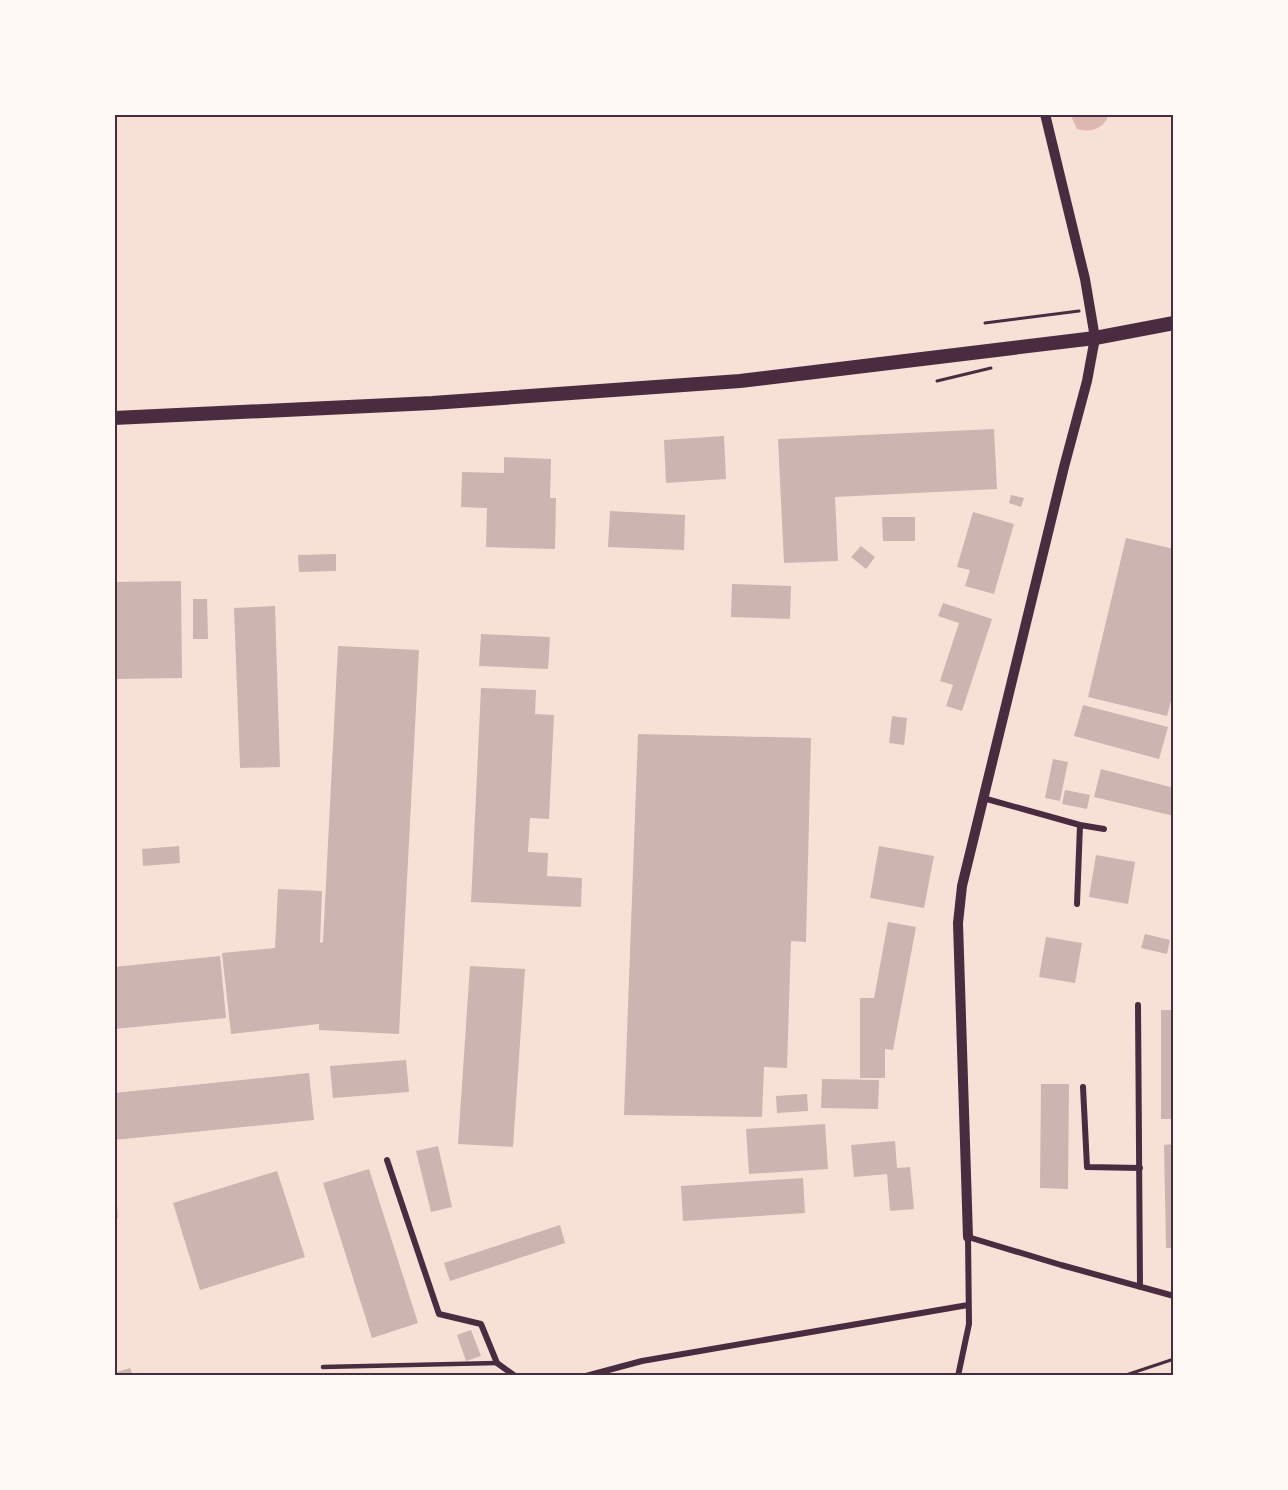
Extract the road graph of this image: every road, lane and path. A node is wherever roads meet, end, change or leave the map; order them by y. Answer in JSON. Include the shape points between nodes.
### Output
{"nodes":[{"id":1,"x":1045,"y":114,"type":"edge"},
{"id":2,"x":1090,"y":309,"type":"junction"},
{"id":3,"x":986,"y":323,"type":"dead end"},
{"id":4,"x":1174,"y":323,"type":"edge"},
{"id":5,"x":1095,"y":338,"type":"junction"},
{"id":6,"x":992,"y":368,"type":"dead end"},
{"id":7,"x":937,"y":381,"type":"dead end"},
{"id":8,"x":114,"y":418,"type":"edge"},
{"id":9,"x":983,"y":798,"type":"junction"},
{"id":10,"x":1080,"y":825,"type":"junction"},
{"id":11,"x":1104,"y":829,"type":"dead end"},
{"id":12,"x":1077,"y":904,"type":"dead end"},
{"id":13,"x":1138,"y":1005,"type":"dead end"},
{"id":14,"x":1083,"y":1087,"type":"dead end"},
{"id":15,"x":387,"y":1160,"type":"dead end"},
{"id":16,"x":1140,"y":1168,"type":"junction"},
{"id":17,"x":968,"y":1237,"type":"junction"},
{"id":18,"x":1140,"y":1287,"type":"junction"},
{"id":19,"x":1174,"y":1296,"type":"edge"},
{"id":20,"x":968,"y":1305,"type":"junction"},
{"id":21,"x":1174,"y":1359,"type":"edge"},
{"id":22,"x":497,"y":1363,"type":"junction"},
{"id":23,"x":323,"y":1367,"type":"dead end"},
{"id":24,"x":516,"y":1376,"type":"edge"},
{"id":25,"x":586,"y":1376,"type":"edge"},
{"id":26,"x":958,"y":1376,"type":"edge"},
{"id":27,"x":1123,"y":1376,"type":"edge"}],
"edges":[{"from":1,"to":2,"type":"street"},
{"from":2,"to":3,"type":"path"},
{"from":2,"to":5,"type":"street"},
{"from":4,"to":5,"type":"main road"},
{"from":5,"to":8,"type":"main road","via":[[677,387]]},
{"from":5,"to":9,"type":"street"},
{"from":6,"to":7,"type":"path"},
{"from":9,"to":10,"type":"street"},
{"from":9,"to":17,"type":"street","via":[[967,860],[958,923]]},
{"from":10,"to":11,"type":"street"},
{"from":10,"to":12,"type":"street"},
{"from":13,"to":16,"type":"street"},
{"from":14,"to":16,"type":"street","via":[[1087,1167]]},
{"from":15,"to":22,"type":"street","via":[[439,1314],[481,1324]]},
{"from":16,"to":18,"type":"street"},
{"from":17,"to":18,"type":"street"},
{"from":17,"to":20,"type":"street"},
{"from":18,"to":19,"type":"street"},
{"from":20,"to":25,"type":"street","via":[[642,1361]]},
{"from":20,"to":26,"type":"street","via":[[969,1324]]},
{"from":21,"to":27,"type":"path"},
{"from":22,"to":23,"type":"lane"},
{"from":22,"to":24,"type":"street"}]}
